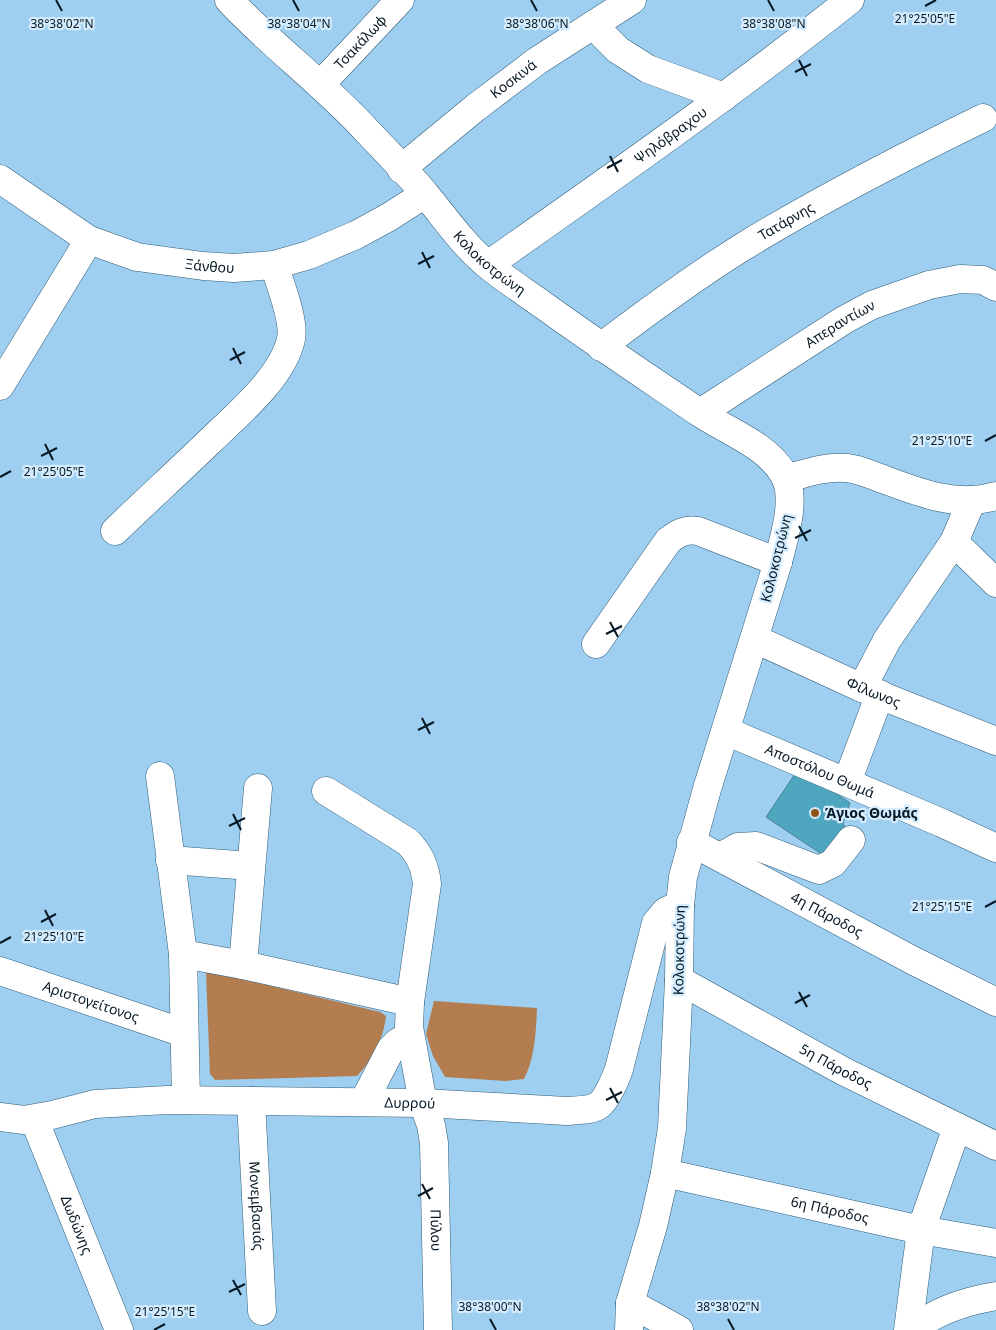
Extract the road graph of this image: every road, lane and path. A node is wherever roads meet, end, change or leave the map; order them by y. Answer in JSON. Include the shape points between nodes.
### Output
{"nodes":[{"id":1,"x":229,"y":0,"type":"edge"},
{"id":2,"x":400,"y":0,"type":"edge"},
{"id":3,"x":632,"y":0,"type":"edge"},
{"id":4,"x":850,"y":0,"type":"edge"},
{"id":5,"x":593,"y":25,"type":"junction"},
{"id":6,"x":320,"y":85,"type":"junction"},
{"id":7,"x":724,"y":97,"type":"junction"},
{"id":8,"x":982,"y":118,"type":"dead end"},
{"id":9,"x":401,"y":169,"type":"junction"},
{"id":10,"x":0,"y":179,"type":"edge"},
{"id":11,"x":425,"y":194,"type":"junction"},
{"id":12,"x":89,"y":240,"type":"junction"},
{"id":13,"x":274,"y":265,"type":"junction"},
{"id":14,"x":488,"y":265,"type":"junction"},
{"id":15,"x":996,"y":287,"type":"edge"},
{"id":16,"x":601,"y":347,"type":"junction"},
{"id":17,"x":0,"y":386,"type":"edge"},
{"id":18,"x":700,"y":413,"type":"junction"},
{"id":19,"x":786,"y":479,"type":"junction"},
{"id":20,"x":984,"y":498,"type":"edge"},
{"id":21,"x":115,"y":531,"type":"dead end"},
{"id":22,"x":954,"y":542,"type":"junction"},
{"id":23,"x":778,"y":562,"type":"junction"},
{"id":24,"x":996,"y":583,"type":"edge"},
{"id":25,"x":755,"y":638,"type":"junction"},
{"id":26,"x":596,"y":644,"type":"dead end"},
{"id":27,"x":871,"y":691,"type":"junction"},
{"id":28,"x":726,"y":731,"type":"junction"},
{"id":29,"x":996,"y":740,"type":"edge"},
{"id":30,"x":160,"y":776,"type":"dead end"},
{"id":31,"x":847,"y":782,"type":"junction"},
{"id":32,"x":258,"y":788,"type":"dead end"},
{"id":33,"x":326,"y":791,"type":"dead end"},
{"id":34,"x":851,"y":840,"type":"dead end"},
{"id":35,"x":691,"y":842,"type":"junction"},
{"id":36,"x":996,"y":848,"type":"edge"},
{"id":37,"x":720,"y":856,"type":"junction"},
{"id":38,"x":170,"y":860,"type":"junction"},
{"id":39,"x":251,"y":866,"type":"junction"},
{"id":40,"x":680,"y":905,"type":"junction"},
{"id":41,"x":182,"y":954,"type":"junction"},
{"id":42,"x":243,"y":965,"type":"junction"},
{"id":43,"x":0,"y":970,"type":"edge"},
{"id":44,"x":679,"y":980,"type":"junction"},
{"id":45,"x":410,"y":1002,"type":"junction"},
{"id":46,"x":996,"y":1002,"type":"edge"},
{"id":47,"x":184,"y":1033,"type":"junction"},
{"id":48,"x":410,"y":1036,"type":"junction"},
{"id":49,"x":186,"y":1100,"type":"junction"},
{"id":50,"x":251,"y":1101,"type":"junction"},
{"id":51,"x":364,"y":1101,"type":"junction"},
{"id":52,"x":423,"y":1103,"type":"junction"},
{"id":53,"x":0,"y":1118,"type":"edge"},
{"id":54,"x":34,"y":1119,"type":"junction"},
{"id":55,"x":957,"y":1127,"type":"junction"},
{"id":56,"x":996,"y":1146,"type":"edge"},
{"id":57,"x":665,"y":1173,"type":"junction"},
{"id":58,"x":921,"y":1230,"type":"junction"},
{"id":59,"x":996,"y":1243,"type":"edge"},
{"id":60,"x":996,"y":1296,"type":"edge"},
{"id":61,"x":630,"y":1303,"type":"junction"},
{"id":62,"x":262,"y":1311,"type":"dead end"},
{"id":63,"x":119,"y":1330,"type":"edge"},
{"id":64,"x":438,"y":1330,"type":"edge"},
{"id":65,"x":629,"y":1330,"type":"edge"},
{"id":66,"x":680,"y":1330,"type":"edge"},
{"id":67,"x":908,"y":1330,"type":"edge"},
{"id":68,"x":913,"y":1330,"type":"edge"}],
"edges":[{"from":1,"to":6,"type":"street","name":"Κολοκοτρώνη"},
{"from":2,"to":6,"type":"street","name":"Τσακάλωφ"},
{"from":3,"to":5,"type":"street","name":"Κοσκινά"},
{"from":4,"to":7,"type":"street","name":"Ψηλόβραχου"},
{"from":5,"to":7,"type":"street","via":[[618,50],[648,69]]},
{"from":5,"to":9,"type":"street","name":"Κοσκινά","via":[[475,108]]},
{"from":6,"to":9,"type":"street","name":"Κολοκοτρώνη"},
{"from":7,"to":14,"type":"street","name":"Ψηλόβραχου"},
{"from":8,"to":16,"type":"street","name":"Τατάρνης","via":[[824,200],[740,249]]},
{"from":9,"to":11,"type":"street","name":"Κολοκοτρώνη"},
{"from":10,"to":12,"type":"street","name":"Ξάνθου"},
{"from":11,"to":13,"type":"street","name":"Ξάνθου","via":[[356,235],[309,255]]},
{"from":11,"to":14,"type":"street","name":"Κολοκοτρώνη","via":[[458,235]]},
{"from":12,"to":13,"type":"street","name":"Ξάνθου","via":[[137,258],[234,268]]},
{"from":12,"to":17,"type":"street"},
{"from":13,"to":21,"type":"street","via":[[292,331],[276,371],[246,406]]},
{"from":14,"to":16,"type":"street","name":"Κολοκοτρώνη"},
{"from":15,"to":18,"type":"street","name":"Απεραντίων","via":[[983,280],[960,279],[929,285],[872,304]]},
{"from":16,"to":18,"type":"street","name":"Κολοκοτρώνη"},
{"from":18,"to":19,"type":"street","name":"Κολοκοτρώνη","via":[[758,449]]},
{"from":19,"to":20,"type":"street","via":[[827,468],[849,468],[927,495],[958,500]]},
{"from":19,"to":23,"type":"street","name":"Κολοκοτρώνη","via":[[789,508]]},
{"from":20,"to":22,"type":"street"},
{"from":22,"to":24,"type":"street"},
{"from":22,"to":27,"type":"street","via":[[887,640]]},
{"from":23,"to":25,"type":"street","name":"Κολοκοτρώνη"},
{"from":23,"to":26,"type":"street","via":[[698,531],[678,533],[668,541]]},
{"from":25,"to":27,"type":"street","name":"Φίλωνος"},
{"from":25,"to":28,"type":"street","name":"Κολοκοτρώνη"},
{"from":27,"to":29,"type":"street","name":"Φίλωνος"},
{"from":27,"to":31,"type":"street"},
{"from":28,"to":31,"type":"street","name":"Αποστόλου Θωμά"},
{"from":28,"to":35,"type":"street","name":"Κολοκοτρώνη"},
{"from":30,"to":38,"type":"street"},
{"from":31,"to":36,"type":"street","name":"Αποστόλου Θωμά"},
{"from":32,"to":39,"type":"street"},
{"from":33,"to":45,"type":"street","name":"Πύλου","via":[[408,842],[426,869],[427,884]]},
{"from":34,"to":37,"type":"street","via":[[833,863],[819,870],[756,846],[738,847]]},
{"from":35,"to":37,"type":"street","name":"4η Πάροδος"},
{"from":35,"to":40,"type":"street","name":"Κολοκοτρώνη"},
{"from":37,"to":46,"type":"street","name":"4η Πάροδος"},
{"from":38,"to":39,"type":"street"},
{"from":38,"to":41,"type":"street"},
{"from":39,"to":42,"type":"street"},
{"from":40,"to":44,"type":"street","name":"Κολοκοτρώνη"},
{"from":40,"to":52,"type":"street","name":"Δυρρού","via":[[666,911],[656,923],[619,1069],[599,1105],[567,1110]]},
{"from":41,"to":42,"type":"street"},
{"from":41,"to":47,"type":"street"},
{"from":42,"to":45,"type":"street"},
{"from":43,"to":47,"type":"street","name":"Αριστογείτονος"},
{"from":44,"to":55,"type":"street","name":"5η Πάροδος","via":[[843,1071]]},
{"from":44,"to":57,"type":"street","name":"Κολοκοτρώνη","via":[[672,1128]]},
{"from":45,"to":48,"type":"street","name":"Πύλου"},
{"from":47,"to":49,"type":"street"},
{"from":48,"to":51,"type":"street","via":[[391,1049]]},
{"from":48,"to":52,"type":"street","name":"Πύλου"},
{"from":49,"to":50,"type":"street","name":"Δυρρού"},
{"from":49,"to":54,"type":"street","name":"Δυρρού","via":[[95,1104]]},
{"from":50,"to":51,"type":"street","name":"Δυρρού"},
{"from":50,"to":62,"type":"street","name":"Μονεμβασιάς"},
{"from":51,"to":52,"type":"street","name":"Δυρρού"},
{"from":52,"to":64,"type":"street","name":"Πύλου","via":[[434,1144]]},
{"from":53,"to":54,"type":"street","name":"Δυρρού"},
{"from":54,"to":63,"type":"street","name":"Δωδώνης"},
{"from":55,"to":56,"type":"street","name":"5η Πάροδος"},
{"from":55,"to":58,"type":"street"},
{"from":57,"to":58,"type":"street","name":"6η Πάροδος"},
{"from":57,"to":61,"type":"street","name":"Κολοκοτρώνη"},
{"from":58,"to":59,"type":"street","name":"6η Πάροδος"},
{"from":58,"to":67,"type":"street"},
{"from":60,"to":68,"type":"street","via":[[960,1304],[932,1316]]},
{"from":61,"to":65,"type":"street","name":"Κολοκοτρώνη"},
{"from":61,"to":66,"type":"street"}]}
